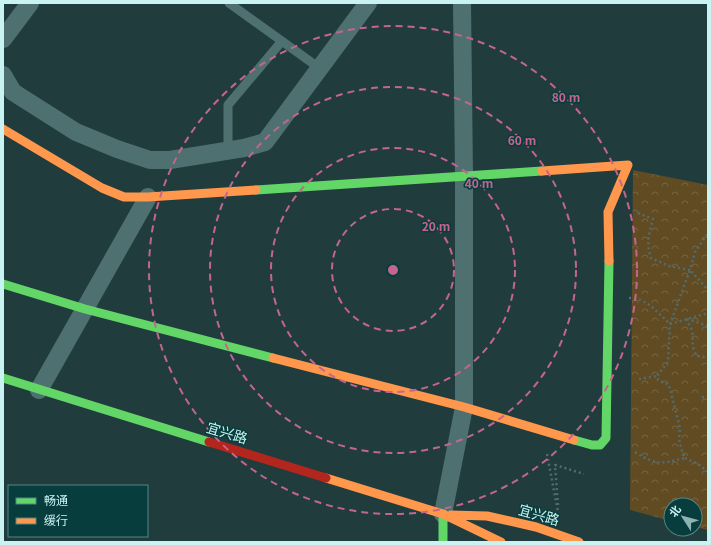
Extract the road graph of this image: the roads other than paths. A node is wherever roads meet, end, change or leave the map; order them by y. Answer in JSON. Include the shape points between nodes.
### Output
{"nodes":[{"id":1,"x":30,"y":3,"type":"edge"},
{"id":2,"x":229,"y":3,"type":"edge"},
{"id":3,"x":368,"y":3,"type":"edge"},
{"id":4,"x":462,"y":3,"type":"edge"},
{"id":5,"x":3,"y":39,"type":"edge"},
{"id":6,"x":282,"y":42,"type":"junction"},
{"id":7,"x":321,"y":69,"type":"junction"},
{"id":8,"x":3,"y":75,"type":"edge"},
{"id":9,"x":3,"y":129,"type":"edge"},
{"id":10,"x":228,"y":151,"type":"junction"},
{"id":11,"x":464,"y":175,"type":"junction"},
{"id":12,"x":148,"y":197,"type":"junction"},
{"id":13,"x":3,"y":284,"type":"edge"},
{"id":14,"x":85,"y":309,"type":"junction"},
{"id":15,"x":3,"y":378,"type":"edge"},
{"id":16,"x":39,"y":390,"type":"junction"},
{"id":17,"x":464,"y":407,"type":"junction"},
{"id":18,"x":444,"y":514,"type":"junction"},
{"id":19,"x":443,"y":542,"type":"edge"},
{"id":20,"x":501,"y":542,"type":"edge"},
{"id":21,"x":579,"y":542,"type":"edge"}],
"edges":[{"from":1,"to":5,"type":"street"},
{"from":2,"to":6,"type":"lane"},
{"from":3,"to":7,"type":"street"},
{"from":4,"to":11,"type":"street"},
{"from":6,"to":7,"type":"lane"},
{"from":6,"to":10,"type":"lane","via":[[228,105]]},
{"from":7,"to":10,"type":"street","via":[[265,142]]},
{"from":8,"to":10,"type":"street","via":[[13,92],[76,132],[137,156],[150,160],[170,160]]},
{"from":9,"to":12,"type":"street","via":[[102,188],[124,197]]},
{"from":11,"to":12,"type":"street"},
{"from":11,"to":17,"type":"street"},
{"from":11,"to":17,"type":"street","via":[[628,165],[608,212],[606,438],[600,445],[592,444]]},
{"from":12,"to":14,"type":"street"},
{"from":13,"to":14,"type":"street"},
{"from":14,"to":16,"type":"street"},
{"from":14,"to":17,"type":"street"},
{"from":15,"to":16,"type":"street","name":"宜兴路"},
{"from":16,"to":18,"type":"street","name":"宜兴路"},
{"from":17,"to":18,"type":"street"},
{"from":18,"to":19,"type":"street"},
{"from":18,"to":20,"type":"street","name":"宜兴路"},
{"from":18,"to":21,"type":"street","name":"宜兴路","via":[[487,516],[536,527]]}]}
